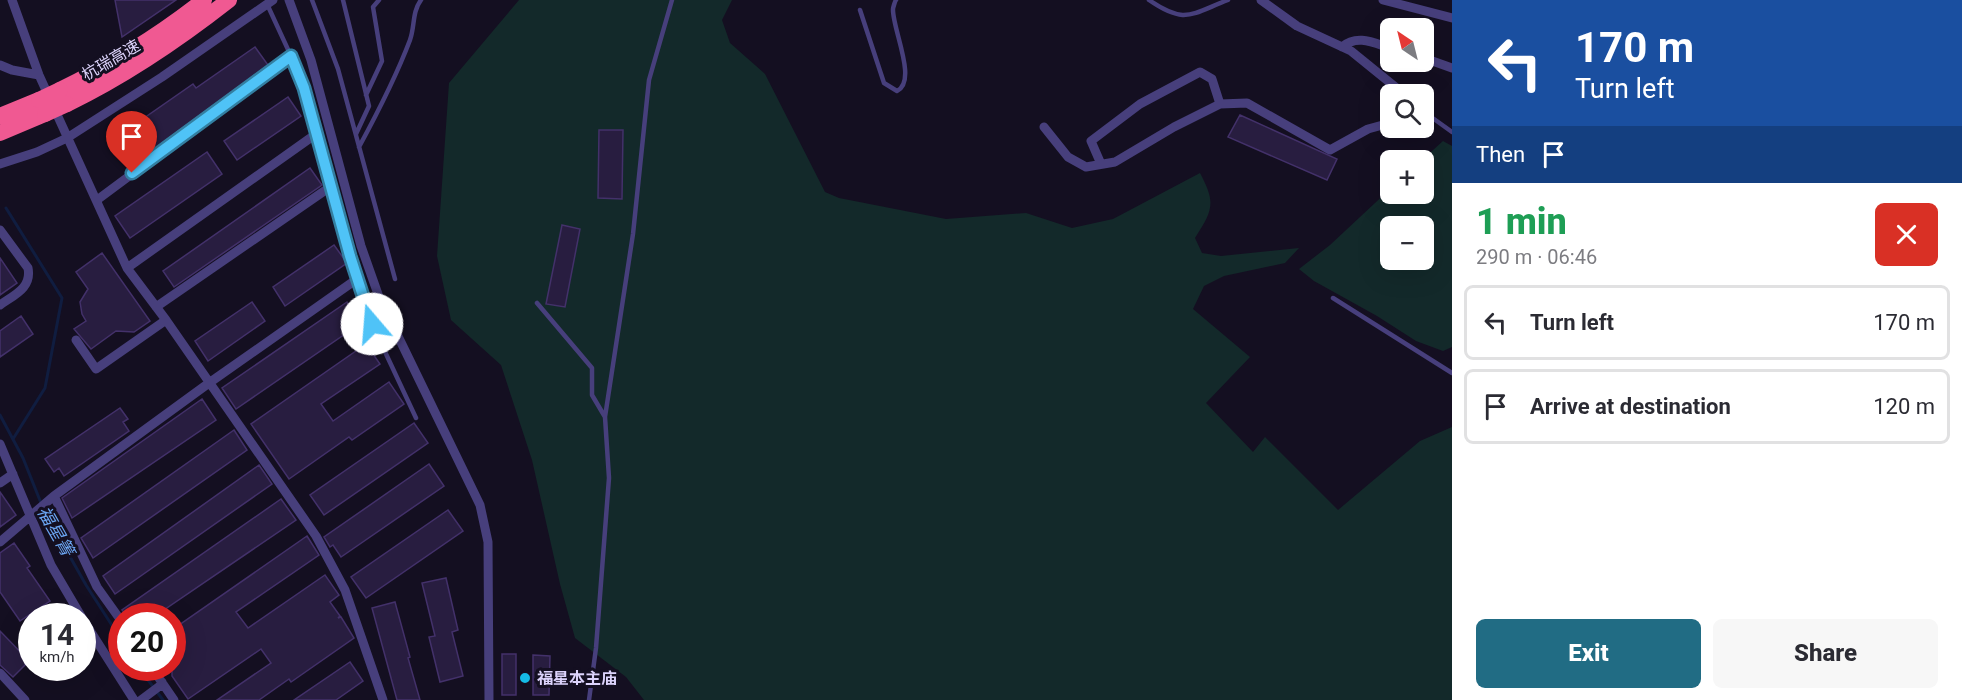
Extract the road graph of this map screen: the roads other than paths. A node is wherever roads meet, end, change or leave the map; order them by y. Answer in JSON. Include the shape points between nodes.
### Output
{"nodes":[{"id":1,"x":12,"y":0,"type":"edge"},
{"id":2,"x":204,"y":0,"type":"edge"},
{"id":3,"x":229,"y":0,"type":"edge"},
{"id":4,"x":289,"y":0,"type":"edge"},
{"id":5,"x":312,"y":0,"type":"edge"},
{"id":6,"x":343,"y":0,"type":"edge"},
{"id":7,"x":379,"y":0,"type":"edge"},
{"id":8,"x":421,"y":0,"type":"edge"},
{"id":9,"x":672,"y":0,"type":"edge"},
{"id":10,"x":896,"y":0,"type":"edge"},
{"id":11,"x":1149,"y":0,"type":"edge"},
{"id":12,"x":1228,"y":0,"type":"edge"},
{"id":13,"x":1262,"y":0,"type":"edge"},
{"id":14,"x":1383,"y":0,"type":"edge"},
{"id":15,"x":270,"y":2,"type":"edge"},
{"id":16,"x":860,"y":10,"type":"dead end"},
{"id":17,"x":1452,"y":18,"type":"edge"},
{"id":18,"x":1380,"y":45,"type":"edge"},
{"id":19,"x":1342,"y":47,"type":"junction"},
{"id":20,"x":291,"y":56,"type":"junction"},
{"id":21,"x":1434,"y":62,"type":"edge"},
{"id":22,"x":0,"y":65,"type":"edge"},
{"id":23,"x":1452,"y":68,"type":"edge"},
{"id":24,"x":39,"y":75,"type":"junction"},
{"id":25,"x":1392,"y":84,"type":"edge"},
{"id":26,"x":366,"y":95,"type":"junction"},
{"id":27,"x":64,"y":97,"type":"junction"},
{"id":28,"x":1220,"y":104,"type":"junction"},
{"id":29,"x":42,"y":107,"type":"junction"},
{"id":30,"x":0,"y":116,"type":"edge"},
{"id":31,"x":1434,"y":119,"type":"edge"},
{"id":32,"x":1380,"y":126,"type":"edge"},
{"id":33,"x":1044,"y":127,"type":"dead end"},
{"id":34,"x":1452,"y":132,"type":"edge"},
{"id":35,"x":0,"y":133,"type":"edge"},
{"id":36,"x":316,"y":134,"type":"junction"},
{"id":37,"x":356,"y":134,"type":"junction"},
{"id":38,"x":67,"y":138,"type":"junction"},
{"id":39,"x":359,"y":147,"type":"junction"},
{"id":40,"x":0,"y":164,"type":"edge"},
{"id":41,"x":1101,"y":164,"type":"junction"},
{"id":42,"x":330,"y":187,"type":"junction"},
{"id":43,"x":96,"y":200,"type":"junction"},
{"id":44,"x":0,"y":230,"type":"edge"},
{"id":45,"x":127,"y":268,"type":"junction"},
{"id":46,"x":357,"y":279,"type":"junction"},
{"id":47,"x":395,"y":279,"type":"dead end"},
{"id":48,"x":1333,"y":298,"type":"dead end"},
{"id":49,"x":537,"y":303,"type":"dead end"},
{"id":50,"x":0,"y":305,"type":"edge"},
{"id":51,"x":156,"y":307,"type":"junction"},
{"id":52,"x":166,"y":320,"type":"junction"},
{"id":53,"x":76,"y":340,"type":"dead end"},
{"id":54,"x":1452,"y":373,"type":"edge"},
{"id":55,"x":208,"y":383,"type":"junction"},
{"id":56,"x":416,"y":417,"type":"dead end"},
{"id":57,"x":605,"y":417,"type":"junction"},
{"id":58,"x":0,"y":444,"type":"edge"},
{"id":59,"x":13,"y":474,"type":"junction"},
{"id":60,"x":0,"y":483,"type":"edge"},
{"id":61,"x":52,"y":499,"type":"junction"},
{"id":62,"x":34,"y":515,"type":"junction"},
{"id":63,"x":0,"y":542,"type":"edge"},
{"id":64,"x":74,"y":603,"type":"edge"},
{"id":65,"x":109,"y":603,"type":"edge"},
{"id":66,"x":96,"y":639,"type":"edge"},
{"id":67,"x":0,"y":673,"type":"edge"},
{"id":68,"x":161,"y":683,"type":"joint"},
{"id":69,"x":145,"y":697,"type":"edge"},
{"id":70,"x":25,"y":700,"type":"edge"},
{"id":71,"x":134,"y":700,"type":"edge"},
{"id":72,"x":174,"y":700,"type":"edge"},
{"id":73,"x":383,"y":700,"type":"edge"},
{"id":74,"x":489,"y":700,"type":"edge"},
{"id":75,"x":589,"y":700,"type":"edge"}],
"edges":[{"from":1,"to":24,"type":"street"},
{"from":2,"to":27,"type":"highway","name":"杭瑞高速"},
{"from":3,"to":27,"type":"highway","name":"杭瑞高速","via":[[124,74]]},
{"from":4,"to":74,"type":"street","via":[[311,60],[361,246],[379,297],[480,505],[488,543]]},
{"from":5,"to":37,"type":"lane","via":[[338,69]]},
{"from":6,"to":26,"type":"lane"},
{"from":7,"to":26,"type":"lane","via":[[373,7],[382,61]]},
{"from":8,"to":39,"type":"lane","via":[[416,7],[411,37],[384,102]]},
{"from":9,"to":57,"type":"lane","via":[[650,80],[633,234]]},
{"from":10,"to":16,"type":"lane","via":[[893,9],[906,69],[905,82],[897,91],[884,83]]},
{"from":11,"to":12,"type":"lane","via":[[1167,13],[1184,17]]},
{"from":13,"to":19,"type":"street","via":[[1297,26]]},
{"from":14,"to":17,"type":"street"},
{"from":15,"to":20,"type":"lane"},
{"from":15,"to":38,"type":"street"},
{"from":18,"to":19,"type":"street","via":[[1362,39]]},
{"from":19,"to":25,"type":"street"},
{"from":20,"to":36,"type":"lane"},
{"from":20,"to":43,"type":"street"},
{"from":21,"to":23,"type":"street"},
{"from":22,"to":24,"type":"street"},
{"from":24,"to":38,"type":"street"},
{"from":26,"to":37,"type":"lane","via":[[369,106]]},
{"from":27,"to":29,"type":"highway","name":"杭瑞高速","bridge":true},
{"from":28,"to":32,"type":"street","via":[[1247,103],[1330,150]]},
{"from":28,"to":41,"type":"street","via":[[1115,162]]},
{"from":28,"to":41,"type":"street","via":[[1212,79],[1200,72],[1140,104],[1090,141]]},
{"from":29,"to":30,"type":"highway","name":"杭瑞高速"},
{"from":29,"to":35,"type":"highway","name":"杭瑞高速"},
{"from":31,"to":34,"type":"lane"},
{"from":33,"to":41,"type":"street","via":[[1068,157],[1086,167]]},
{"from":36,"to":42,"type":"lane"},
{"from":36,"to":45,"type":"street"},
{"from":37,"to":39,"type":"lane"},
{"from":38,"to":40,"type":"street"},
{"from":38,"to":43,"type":"street"},
{"from":39,"to":47,"type":"lane"},
{"from":42,"to":46,"type":"lane"},
{"from":42,"to":51,"type":"street"},
{"from":43,"to":45,"type":"street"},
{"from":44,"to":50,"type":"street","via":[[28,268],[29,280],[25,288]]},
{"from":45,"to":51,"type":"street"},
{"from":46,"to":55,"type":"street"},
{"from":46,"to":56,"type":"lane","via":[[372,324]]},
{"from":48,"to":54,"type":"lane"},
{"from":49,"to":57,"type":"lane","via":[[592,368],[592,395]]},
{"from":51,"to":52,"type":"street"},
{"from":52,"to":53,"type":"street","via":[[96,369]]},
{"from":52,"to":55,"type":"street"},
{"from":55,"to":61,"type":"street"},
{"from":55,"to":73,"type":"street","via":[[316,536],[345,590]]},
{"from":57,"to":75,"type":"lane","via":[[609,478]]},
{"from":58,"to":59,"type":"street"},
{"from":59,"to":60,"type":"street"},
{"from":59,"to":62,"type":"street"},
{"from":61,"to":62,"type":"street"},
{"from":61,"to":65,"type":"street"},
{"from":62,"to":63,"type":"street"},
{"from":62,"to":64,"type":"street","via":[[51,565]]},
{"from":66,"to":71,"type":"street"},
{"from":67,"to":70,"type":"street"},
{"from":68,"to":69,"type":"street"},
{"from":68,"to":72,"type":"street"}]}
